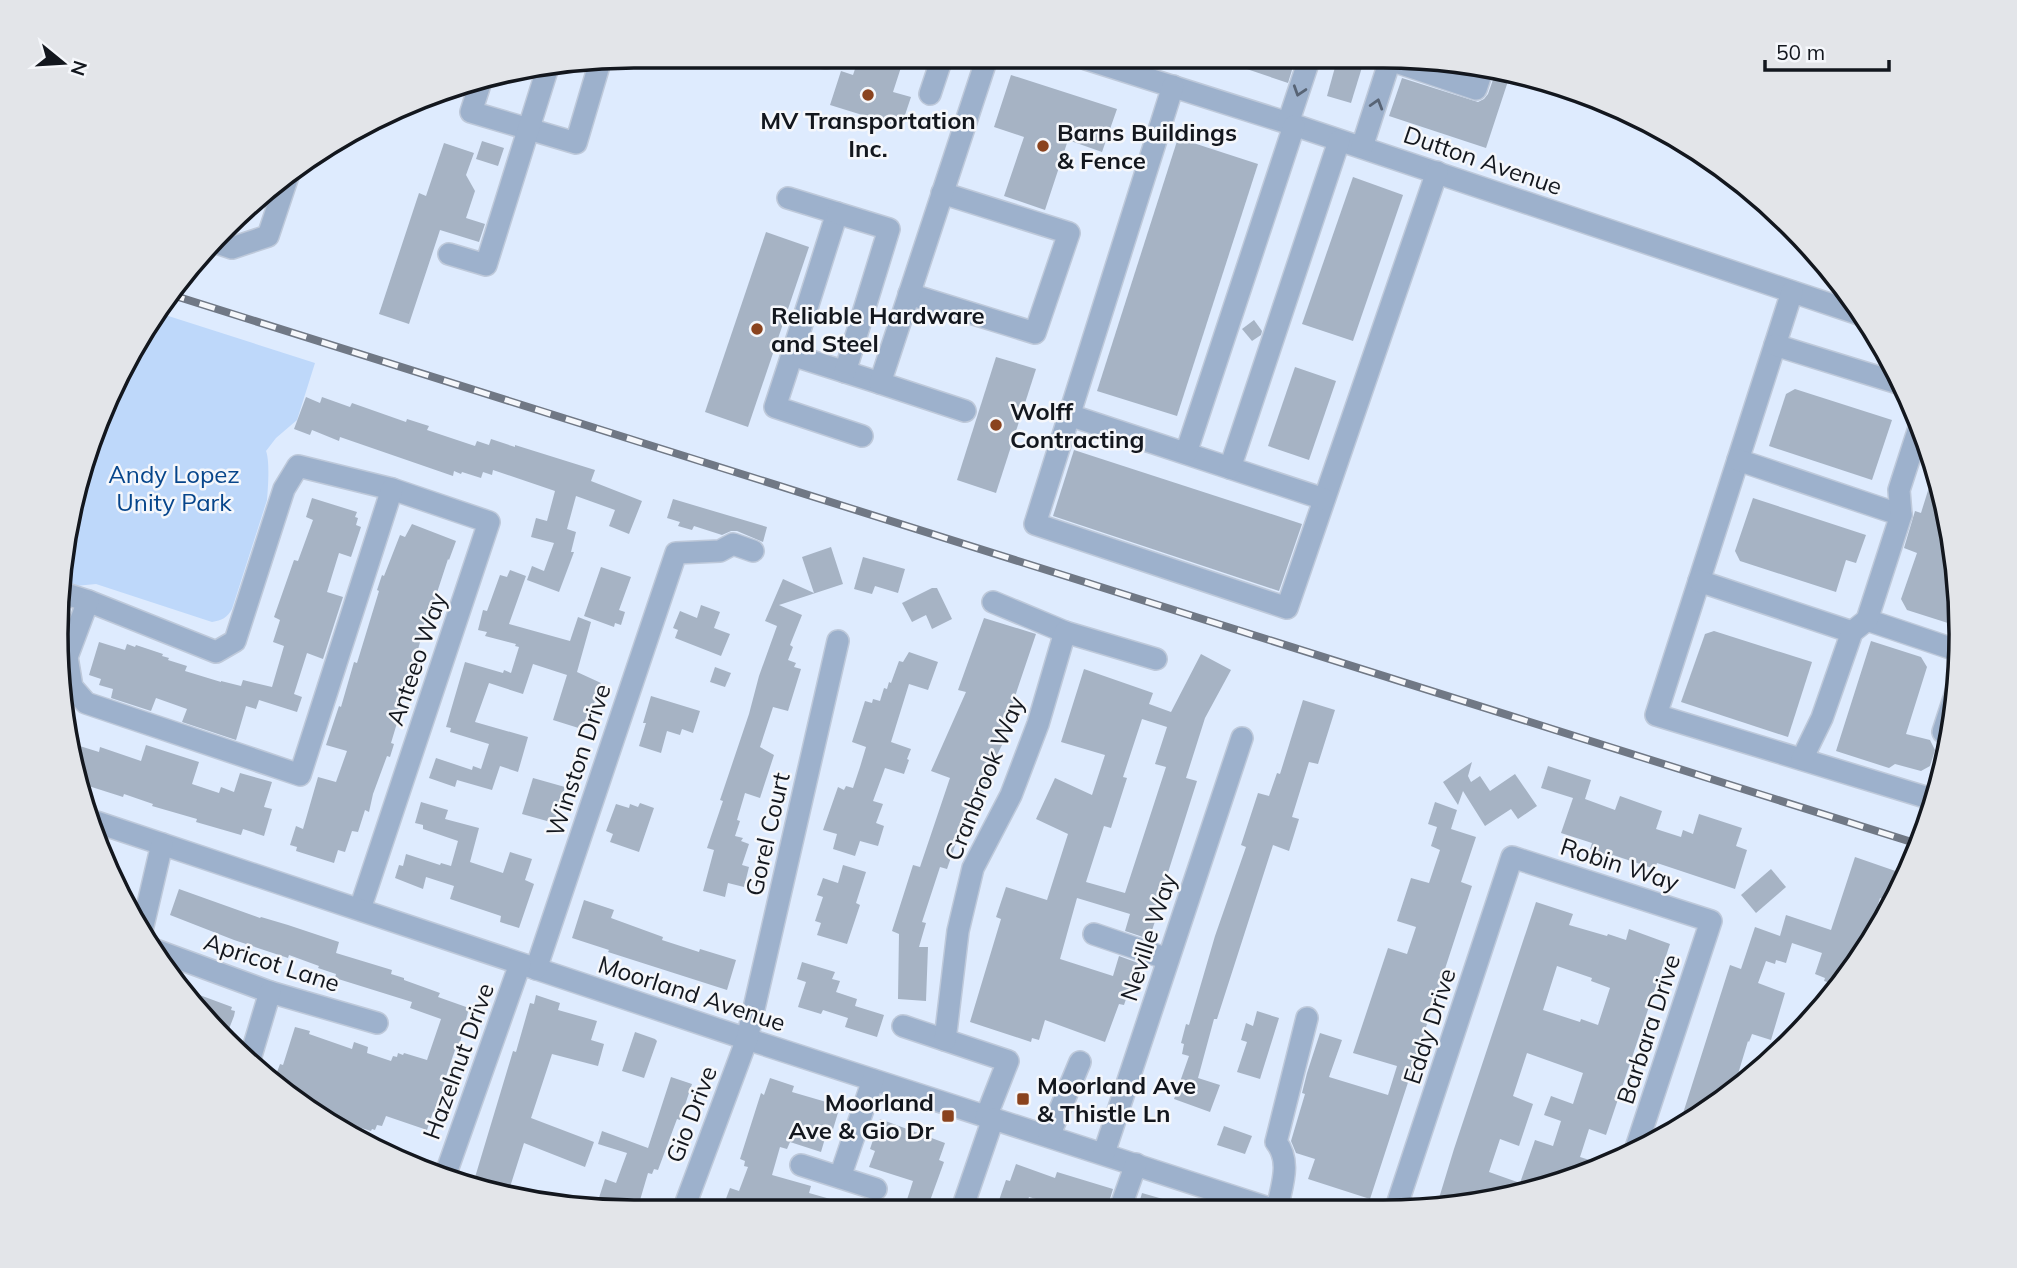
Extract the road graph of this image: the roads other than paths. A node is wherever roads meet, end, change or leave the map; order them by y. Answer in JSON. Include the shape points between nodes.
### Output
{"nodes":[{"id":1,"x":939,"y":68,"type":"edge"},
{"id":2,"x":984,"y":68,"type":"edge"},
{"id":3,"x":1115,"y":68,"type":"edge"},
{"id":4,"x":1307,"y":68,"type":"edge"},
{"id":5,"x":1389,"y":68,"type":"edge"},
{"id":6,"x":598,"y":69,"type":"edge"},
{"id":7,"x":1446,"y":72,"type":"edge"},
{"id":8,"x":545,"y":75,"type":"edge"},
{"id":9,"x":1480,"y":77,"type":"edge"},
{"id":10,"x":1173,"y":86,"type":"junction"},
{"id":11,"x":478,"y":91,"type":"edge"},
{"id":12,"x":930,"y":94,"type":"dead end"},
{"id":13,"x":1291,"y":124,"type":"junction"},
{"id":14,"x":528,"y":129,"type":"junction"},
{"id":15,"x":1339,"y":141,"type":"junction"},
{"id":16,"x":1362,"y":147,"type":"junction"},
{"id":17,"x":1437,"y":172,"type":"junction"},
{"id":18,"x":942,"y":193,"type":"junction"},
{"id":19,"x":276,"y":197,"type":"edge"},
{"id":20,"x":788,"y":198,"type":"dead end"},
{"id":21,"x":836,"y":213,"type":"junction"},
{"id":22,"x":889,"y":229,"type":"junction"},
{"id":23,"x":926,"y":240,"type":"junction"},
{"id":24,"x":224,"y":245,"type":"edge"},
{"id":25,"x":449,"y":254,"type":"dead end"},
{"id":26,"x":1792,"y":292,"type":"junction"},
{"id":27,"x":909,"y":294,"type":"junction"},
{"id":28,"x":1846,"y":310,"type":"edge"},
{"id":29,"x":1775,"y":345,"type":"junction"},
{"id":30,"x":792,"y":355,"type":"junction"},
{"id":31,"x":845,"y":372,"type":"junction"},
{"id":32,"x":1888,"y":380,"type":"edge"},
{"id":33,"x":880,"y":383,"type":"junction"},
{"id":34,"x":965,"y":411,"type":"dead end"},
{"id":35,"x":1069,"y":415,"type":"junction"},
{"id":36,"x":862,"y":436,"type":"dead end"},
{"id":37,"x":1915,"y":441,"type":"edge"},
{"id":38,"x":1186,"y":453,"type":"junction"},
{"id":39,"x":1738,"y":460,"type":"junction"},
{"id":40,"x":1230,"y":468,"type":"junction"},
{"id":41,"x":392,"y":489,"type":"junction"},
{"id":42,"x":1324,"y":499,"type":"junction"},
{"id":43,"x":1901,"y":515,"type":"junction"},
{"id":44,"x":753,"y":551,"type":"dead end"},
{"id":45,"x":1699,"y":581,"type":"junction"},
{"id":46,"x":69,"y":595,"type":"edge"},
{"id":47,"x":88,"y":601,"type":"junction"},
{"id":48,"x":993,"y":602,"type":"dead end"},
{"id":49,"x":1860,"y":626,"type":"junction"},
{"id":50,"x":1065,"y":632,"type":"junction"},
{"id":51,"x":838,"y":642,"type":"dead end"},
{"id":52,"x":1949,"y":649,"type":"edge"},
{"id":53,"x":69,"y":653,"type":"edge"},
{"id":54,"x":1156,"y":659,"type":"dead end"},
{"id":55,"x":69,"y":669,"type":"edge"},
{"id":56,"x":1242,"y":738,"type":"dead end"},
{"id":57,"x":1802,"y":759,"type":"junction"},
{"id":58,"x":1924,"y":797,"type":"edge"},
{"id":59,"x":101,"y":824,"type":"edge"},
{"id":60,"x":162,"y":844,"type":"junction"},
{"id":61,"x":1512,"y":857,"type":"joint"},
{"id":62,"x":360,"y":909,"type":"junction"},
{"id":63,"x":145,"y":918,"type":"edge"},
{"id":64,"x":1712,"y":921,"type":"joint"},
{"id":65,"x":1094,"y":934,"type":"dead end"},
{"id":66,"x":169,"y":955,"type":"edge"},
{"id":67,"x":1168,"y":959,"type":"junction"},
{"id":68,"x":528,"y":966,"type":"junction"},
{"id":69,"x":270,"y":992,"type":"junction"},
{"id":70,"x":1307,"y":1018,"type":"dead end"},
{"id":71,"x":377,"y":1023,"type":"dead end"},
{"id":72,"x":903,"y":1026,"type":"dead end"},
{"id":73,"x":747,"y":1039,"type":"junction"},
{"id":74,"x":946,"y":1040,"type":"junction"},
{"id":75,"x":252,"y":1051,"type":"edge"},
{"id":76,"x":1080,"y":1062,"type":"dead end"},
{"id":77,"x":873,"y":1080,"type":"junction"},
{"id":78,"x":990,"y":1118,"type":"junction"},
{"id":79,"x":1049,"y":1136,"type":"junction"},
{"id":80,"x":1639,"y":1138,"type":"edge"},
{"id":81,"x":1104,"y":1153,"type":"junction"},
{"id":82,"x":1136,"y":1164,"type":"junction"},
{"id":83,"x":801,"y":1165,"type":"dead end"},
{"id":84,"x":448,"y":1169,"type":"edge"},
{"id":85,"x":840,"y":1177,"type":"junction"},
{"id":86,"x":876,"y":1189,"type":"dead end"},
{"id":87,"x":687,"y":1200,"type":"edge"},
{"id":88,"x":965,"y":1200,"type":"edge"},
{"id":89,"x":1123,"y":1200,"type":"edge"},
{"id":90,"x":1224,"y":1200,"type":"edge"},
{"id":91,"x":1278,"y":1200,"type":"edge"},
{"id":92,"x":1399,"y":1200,"type":"edge"}],
"edges":[{"from":1,"to":12,"type":"street"},
{"from":2,"to":18,"type":"street"},
{"from":3,"to":10,"type":"street","name":"Dutton Avenue"},
{"from":4,"to":13,"type":"street","one_way":true},
{"from":16,"to":5,"type":"street","one_way":true},
{"from":6,"to":14,"type":"street","via":[[576,143]]},
{"from":7,"to":9,"type":"street","via":[[1476,89]]},
{"from":8,"to":14,"type":"street"},
{"from":10,"to":13,"type":"street","name":"Dutton Avenue"},
{"from":10,"to":35,"type":"street"},
{"from":11,"to":14,"type":"street","via":[[471,112]]},
{"from":13,"to":15,"type":"street","name":"Dutton Avenue"},
{"from":13,"to":38,"type":"street"},
{"from":14,"to":25,"type":"street","via":[[486,265]]},
{"from":15,"to":16,"type":"street","name":"Dutton Avenue"},
{"from":15,"to":40,"type":"street"},
{"from":16,"to":17,"type":"street","name":"Dutton Avenue"},
{"from":17,"to":26,"type":"street","name":"Dutton Avenue"},
{"from":17,"to":42,"type":"street"},
{"from":18,"to":23,"type":"street"},
{"from":18,"to":27,"type":"street","via":[[1069,233],[1035,333]]},
{"from":19,"to":24,"type":"street","via":[[268,236],[232,248]]},
{"from":20,"to":21,"type":"street"},
{"from":21,"to":22,"type":"street"},
{"from":21,"to":30,"type":"street"},
{"from":22,"to":23,"type":"street"},
{"from":22,"to":31,"type":"street"},
{"from":23,"to":27,"type":"street"},
{"from":26,"to":28,"type":"street","name":"Dutton Avenue"},
{"from":26,"to":29,"type":"street"},
{"from":27,"to":33,"type":"street"},
{"from":29,"to":32,"type":"street"},
{"from":29,"to":39,"type":"street"},
{"from":30,"to":31,"type":"street"},
{"from":30,"to":36,"type":"street","via":[[775,407]]},
{"from":31,"to":33,"type":"street"},
{"from":33,"to":34,"type":"street"},
{"from":35,"to":38,"type":"street"},
{"from":35,"to":42,"type":"street","via":[[1035,524],[1287,608]]},
{"from":37,"to":43,"type":"street","via":[[1899,490]]},
{"from":38,"to":40,"type":"street"},
{"from":39,"to":43,"type":"street"},
{"from":39,"to":45,"type":"street"},
{"from":40,"to":42,"type":"street"},
{"from":41,"to":47,"type":"street","via":[[298,466],[284,489],[235,641],[216,652]]},
{"from":41,"to":55,"type":"street","via":[[300,775],[86,703],[72,687]]},
{"from":41,"to":62,"type":"street","name":"Anteeo Way","via":[[489,523]]},
{"from":43,"to":49,"type":"street"},
{"from":44,"to":68,"type":"street","name":"Winston Drive","via":[[733,544],[720,551],[676,552]]},
{"from":45,"to":49,"type":"street"},
{"from":45,"to":57,"type":"street","via":[[1656,715]]},
{"from":46,"to":47,"type":"street"},
{"from":47,"to":53,"type":"street"},
{"from":48,"to":50,"type":"street"},
{"from":49,"to":52,"type":"street"},
{"from":49,"to":57,"type":"street"},
{"from":50,"to":54,"type":"street"},
{"from":50,"to":74,"type":"street","name":"Cranbrook Way","via":[[1011,795],[973,867],[958,931]]},
{"from":51,"to":73,"type":"street","name":"Gorel Court"},
{"from":56,"to":67,"type":"street","name":"Neville Way"},
{"from":57,"to":58,"type":"street"},
{"from":59,"to":60,"type":"street","name":"Moorland Avenue"},
{"from":60,"to":62,"type":"street","name":"Moorland Avenue"},
{"from":60,"to":63,"type":"street"},
{"from":61,"to":64,"type":"street","name":"Robin Way"},
{"from":61,"to":92,"type":"street","name":"Eddy Drive"},
{"from":62,"to":68,"type":"street","name":"Moorland Avenue"},
{"from":64,"to":80,"type":"street","name":"Barbara Drive"},
{"from":65,"to":67,"type":"street"},
{"from":66,"to":69,"type":"street","name":"Apricot Lane"},
{"from":67,"to":81,"type":"street","name":"Neville Way"},
{"from":68,"to":73,"type":"street","name":"Moorland Avenue"},
{"from":68,"to":84,"type":"street","name":"Hazelnut Drive"},
{"from":69,"to":71,"type":"street","name":"Apricot Lane"},
{"from":69,"to":75,"type":"street"},
{"from":70,"to":91,"type":"street","via":[[1276,1142],[1283,1151],[1285,1169]]},
{"from":72,"to":74,"type":"street"},
{"from":73,"to":77,"type":"street","name":"Moorland Avenue"},
{"from":73,"to":87,"type":"street","name":"Gio Drive"},
{"from":74,"to":78,"type":"street","via":[[1008,1061]]},
{"from":76,"to":79,"type":"street"},
{"from":77,"to":78,"type":"street","name":"Moorland Avenue"},
{"from":77,"to":85,"type":"street"},
{"from":78,"to":79,"type":"street","name":"Moorland Avenue"},
{"from":78,"to":88,"type":"street"},
{"from":79,"to":81,"type":"street","name":"Moorland Avenue"},
{"from":81,"to":82,"type":"street","name":"Moorland Avenue"},
{"from":82,"to":89,"type":"street"},
{"from":82,"to":90,"type":"street","name":"Moorland Avenue"},
{"from":83,"to":85,"type":"street"},
{"from":85,"to":86,"type":"street"}]}
